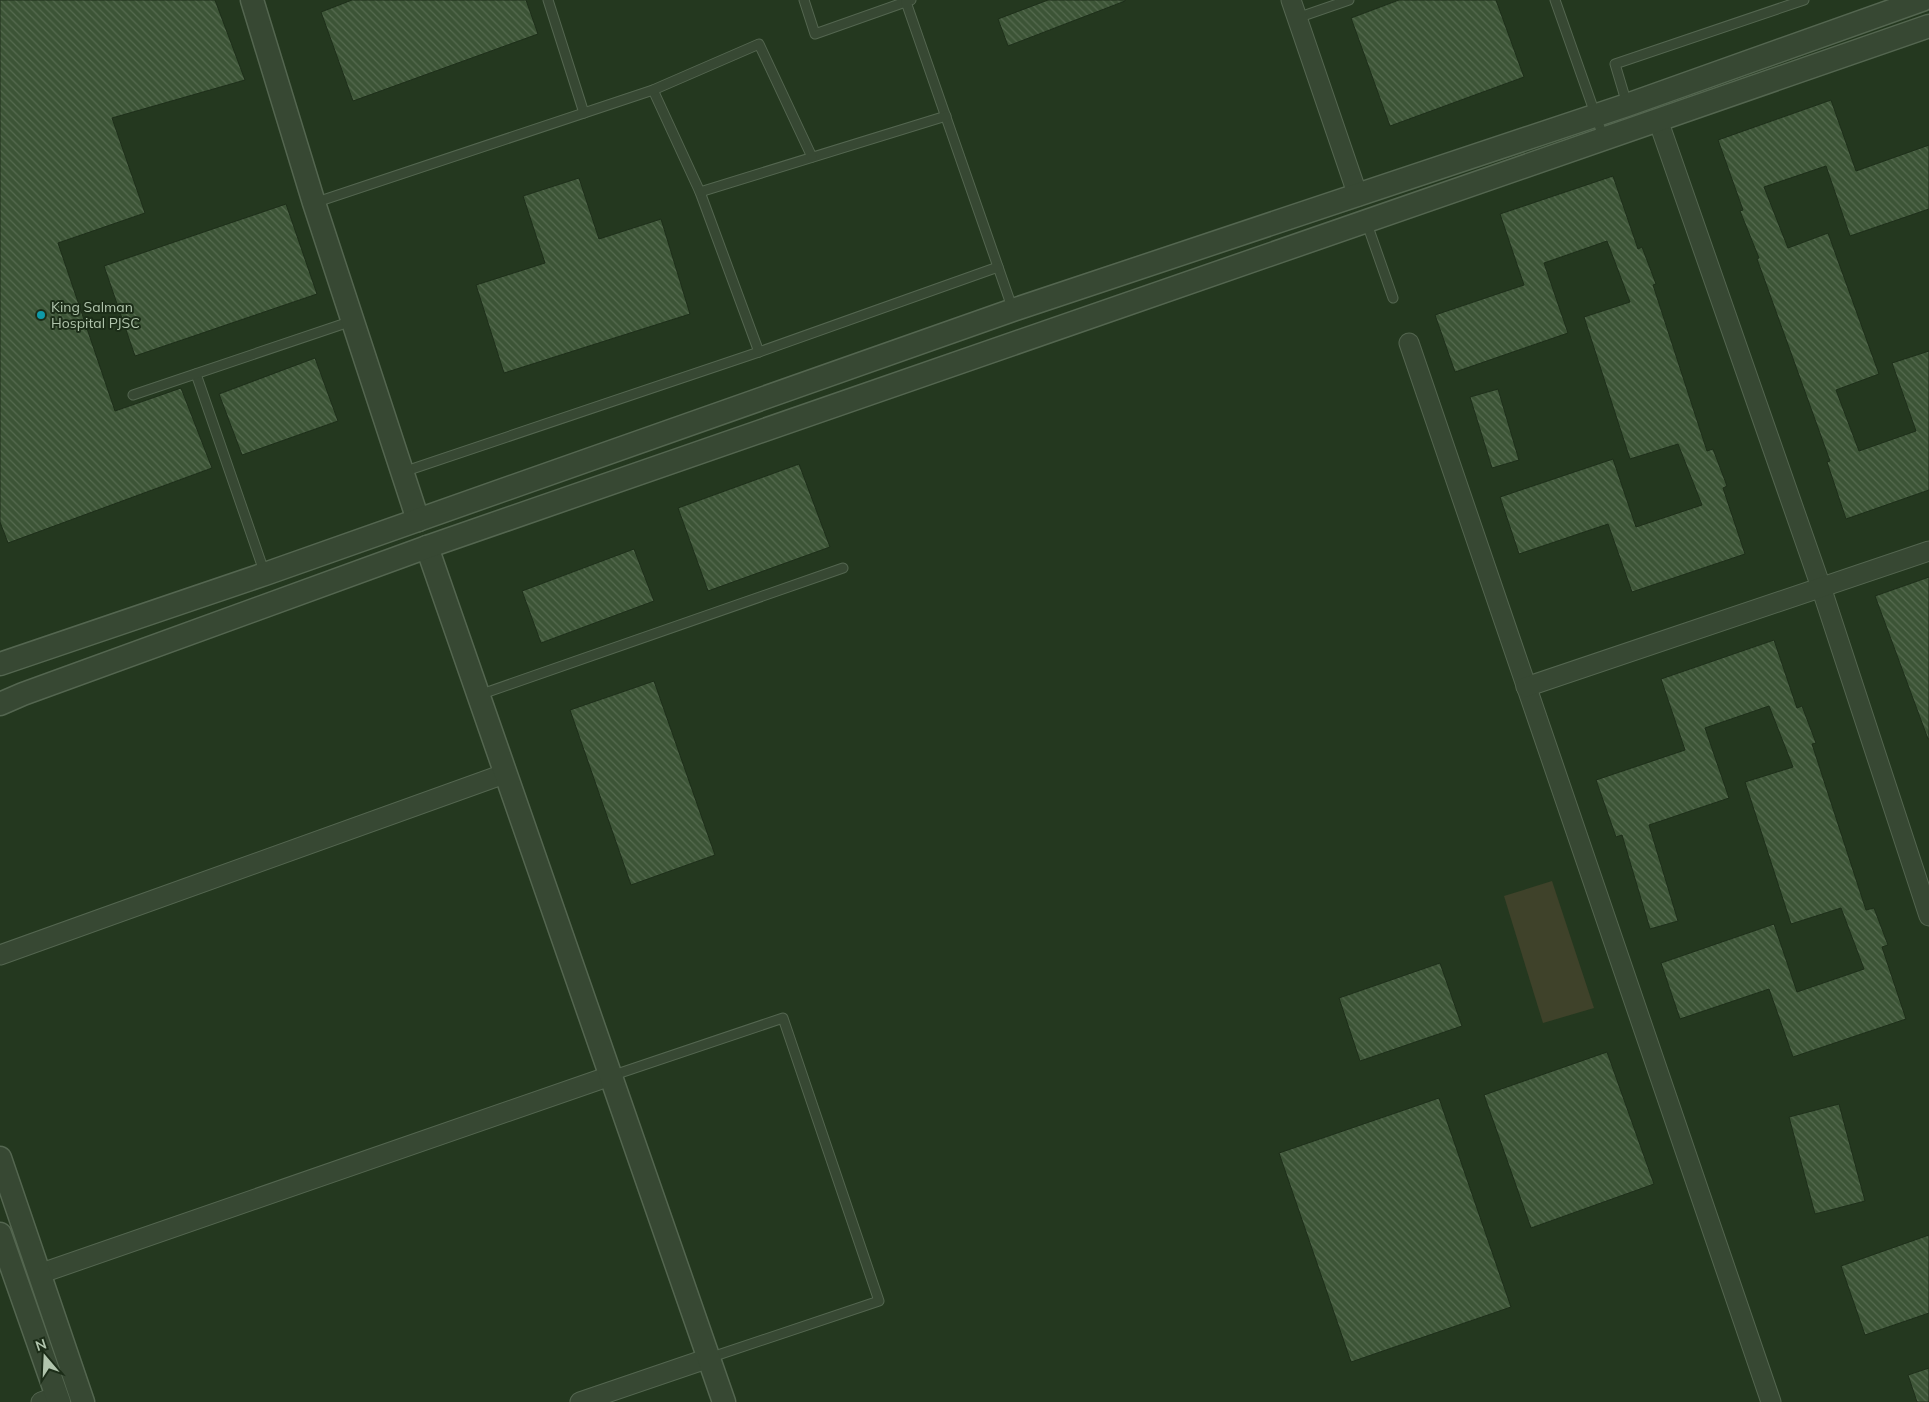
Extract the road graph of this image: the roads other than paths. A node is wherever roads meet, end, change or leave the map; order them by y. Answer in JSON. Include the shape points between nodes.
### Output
{"nodes":[{"id":1,"x":252,"y":0,"type":"edge"},
{"id":2,"x":548,"y":0,"type":"edge"},
{"id":3,"x":804,"y":0,"type":"edge"},
{"id":4,"x":1291,"y":0,"type":"edge"},
{"id":5,"x":1349,"y":0,"type":"edge"},
{"id":6,"x":1555,"y":0,"type":"edge"},
{"id":7,"x":1804,"y":0,"type":"edge"},
{"id":8,"x":1922,"y":0,"type":"edge"},
{"id":9,"x":1926,"y":0,"type":"edge"},
{"id":10,"x":908,"y":1,"type":"edge"},
{"id":11,"x":1929,"y":11,"type":"edge"},
{"id":12,"x":1881,"y":14,"type":"junction"},
{"id":13,"x":1297,"y":18,"type":"junction"},
{"id":14,"x":1929,"y":26,"type":"edge"},
{"id":15,"x":1893,"y":39,"type":"junction"},
{"id":16,"x":653,"y":90,"type":"junction"},
{"id":17,"x":1627,"y":105,"type":"junction"},
{"id":18,"x":584,"y":113,"type":"junction"},
{"id":19,"x":1595,"y":114,"type":"junction"},
{"id":20,"x":946,"y":116,"type":"junction"},
{"id":21,"x":1658,"y":120,"type":"junction"},
{"id":22,"x":1604,"y":139,"type":"junction"},
{"id":23,"x":812,"y":157,"type":"junction"},
{"id":24,"x":700,"y":192,"type":"junction"},
{"id":25,"x":1358,"y":196,"type":"junction"},
{"id":26,"x":314,"y":203,"type":"junction"},
{"id":27,"x":1366,"y":221,"type":"junction"},
{"id":28,"x":998,"y":267,"type":"junction"},
{"id":29,"x":1057,"y":295,"type":"junction"},
{"id":30,"x":1392,"y":298,"type":"dead end"},
{"id":31,"x":1013,"y":310,"type":"junction"},
{"id":32,"x":353,"y":320,"type":"junction"},
{"id":33,"x":1067,"y":326,"type":"junction"},
{"id":34,"x":1024,"y":341,"type":"junction"},
{"id":35,"x":1409,"y":343,"type":"dead end"},
{"id":36,"x":759,"y":352,"type":"junction"},
{"id":37,"x":196,"y":374,"type":"junction"},
{"id":38,"x":134,"y":395,"type":"dead end"},
{"id":39,"x":403,"y":472,"type":"junction"},
{"id":40,"x":418,"y":520,"type":"junction"},
{"id":41,"x":427,"y":547,"type":"junction"},
{"id":42,"x":1929,"y":551,"type":"edge"},
{"id":43,"x":843,"y":568,"type":"dead end"},
{"id":44,"x":265,"y":574,"type":"junction"},
{"id":45,"x":1821,"y":587,"type":"junction"},
{"id":46,"x":0,"y":664,"type":"edge"},
{"id":47,"x":1526,"y":687,"type":"junction"},
{"id":48,"x":479,"y":695,"type":"junction"},
{"id":49,"x":0,"y":704,"type":"edge"},
{"id":50,"x":504,"y":774,"type":"junction"},
{"id":51,"x":1929,"y":916,"type":"edge"},
{"id":52,"x":0,"y":955,"type":"edge"},
{"id":53,"x":610,"y":1076,"type":"junction"},
{"id":54,"x":0,"y":1158,"type":"edge"},
{"id":55,"x":0,"y":1234,"type":"edge"},
{"id":56,"x":39,"y":1274,"type":"junction"},
{"id":57,"x":709,"y":1358,"type":"junction"},
{"id":58,"x":52,"y":1400,"type":"edge"},
{"id":59,"x":83,"y":1402,"type":"edge"},
{"id":60,"x":580,"y":1402,"type":"edge"},
{"id":61,"x":724,"y":1402,"type":"edge"},
{"id":62,"x":1771,"y":1402,"type":"edge"}],
"edges":[{"from":1,"to":26,"type":"street"},
{"from":2,"to":18,"type":"lane"},
{"from":3,"to":10,"type":"lane","via":[[815,34]]},
{"from":4,"to":13,"type":"street"},
{"from":5,"to":13,"type":"lane"},
{"from":6,"to":19,"type":"lane"},
{"from":7,"to":17,"type":"lane","via":[[1615,64]]},
{"from":8,"to":12,"type":"street"},
{"from":9,"to":11,"type":"street"},
{"from":10,"to":20,"type":"lane"},
{"from":12,"to":15,"type":"street"},
{"from":12,"to":17,"type":"street"},
{"from":13,"to":25,"type":"street"},
{"from":14,"to":15,"type":"street"},
{"from":15,"to":21,"type":"street"},
{"from":16,"to":18,"type":"lane"},
{"from":16,"to":23,"type":"lane","via":[[759,44]]},
{"from":16,"to":24,"type":"lane"},
{"from":17,"to":19,"type":"street"},
{"from":18,"to":26,"type":"lane"},
{"from":19,"to":22,"type":"lane"},
{"from":19,"to":25,"type":"street"},
{"from":20,"to":23,"type":"lane"},
{"from":20,"to":28,"type":"lane"},
{"from":21,"to":22,"type":"street"},
{"from":21,"to":45,"type":"street"},
{"from":22,"to":27,"type":"street"},
{"from":23,"to":24,"type":"lane"},
{"from":24,"to":36,"type":"lane"},
{"from":25,"to":29,"type":"street"},
{"from":26,"to":32,"type":"street"},
{"from":27,"to":30,"type":"lane"},
{"from":27,"to":33,"type":"street"},
{"from":28,"to":31,"type":"lane"},
{"from":28,"to":36,"type":"lane"},
{"from":29,"to":31,"type":"street"},
{"from":29,"to":33,"type":"street"},
{"from":31,"to":34,"type":"street"},
{"from":31,"to":40,"type":"street"},
{"from":32,"to":37,"type":"lane"},
{"from":32,"to":39,"type":"street"},
{"from":33,"to":34,"type":"street"},
{"from":34,"to":41,"type":"street"},
{"from":35,"to":47,"type":"street"},
{"from":36,"to":39,"type":"lane"},
{"from":37,"to":38,"type":"lane"},
{"from":37,"to":44,"type":"lane"},
{"from":39,"to":40,"type":"street"},
{"from":40,"to":44,"type":"street"},
{"from":41,"to":48,"type":"street"},
{"from":41,"to":49,"type":"street"},
{"from":42,"to":45,"type":"street"},
{"from":43,"to":48,"type":"lane"},
{"from":44,"to":46,"type":"street"},
{"from":45,"to":47,"type":"street"},
{"from":45,"to":51,"type":"street"},
{"from":47,"to":62,"type":"street"},
{"from":48,"to":50,"type":"street"},
{"from":50,"to":52,"type":"street"},
{"from":50,"to":53,"type":"street"},
{"from":53,"to":56,"type":"street"},
{"from":53,"to":57,"type":"street"},
{"from":53,"to":57,"type":"lane","via":[[783,1018],[879,1301]]},
{"from":54,"to":56,"type":"street"},
{"from":55,"to":58,"type":"street"},
{"from":56,"to":59,"type":"street"},
{"from":57,"to":60,"type":"street"},
{"from":57,"to":61,"type":"street"}]}
